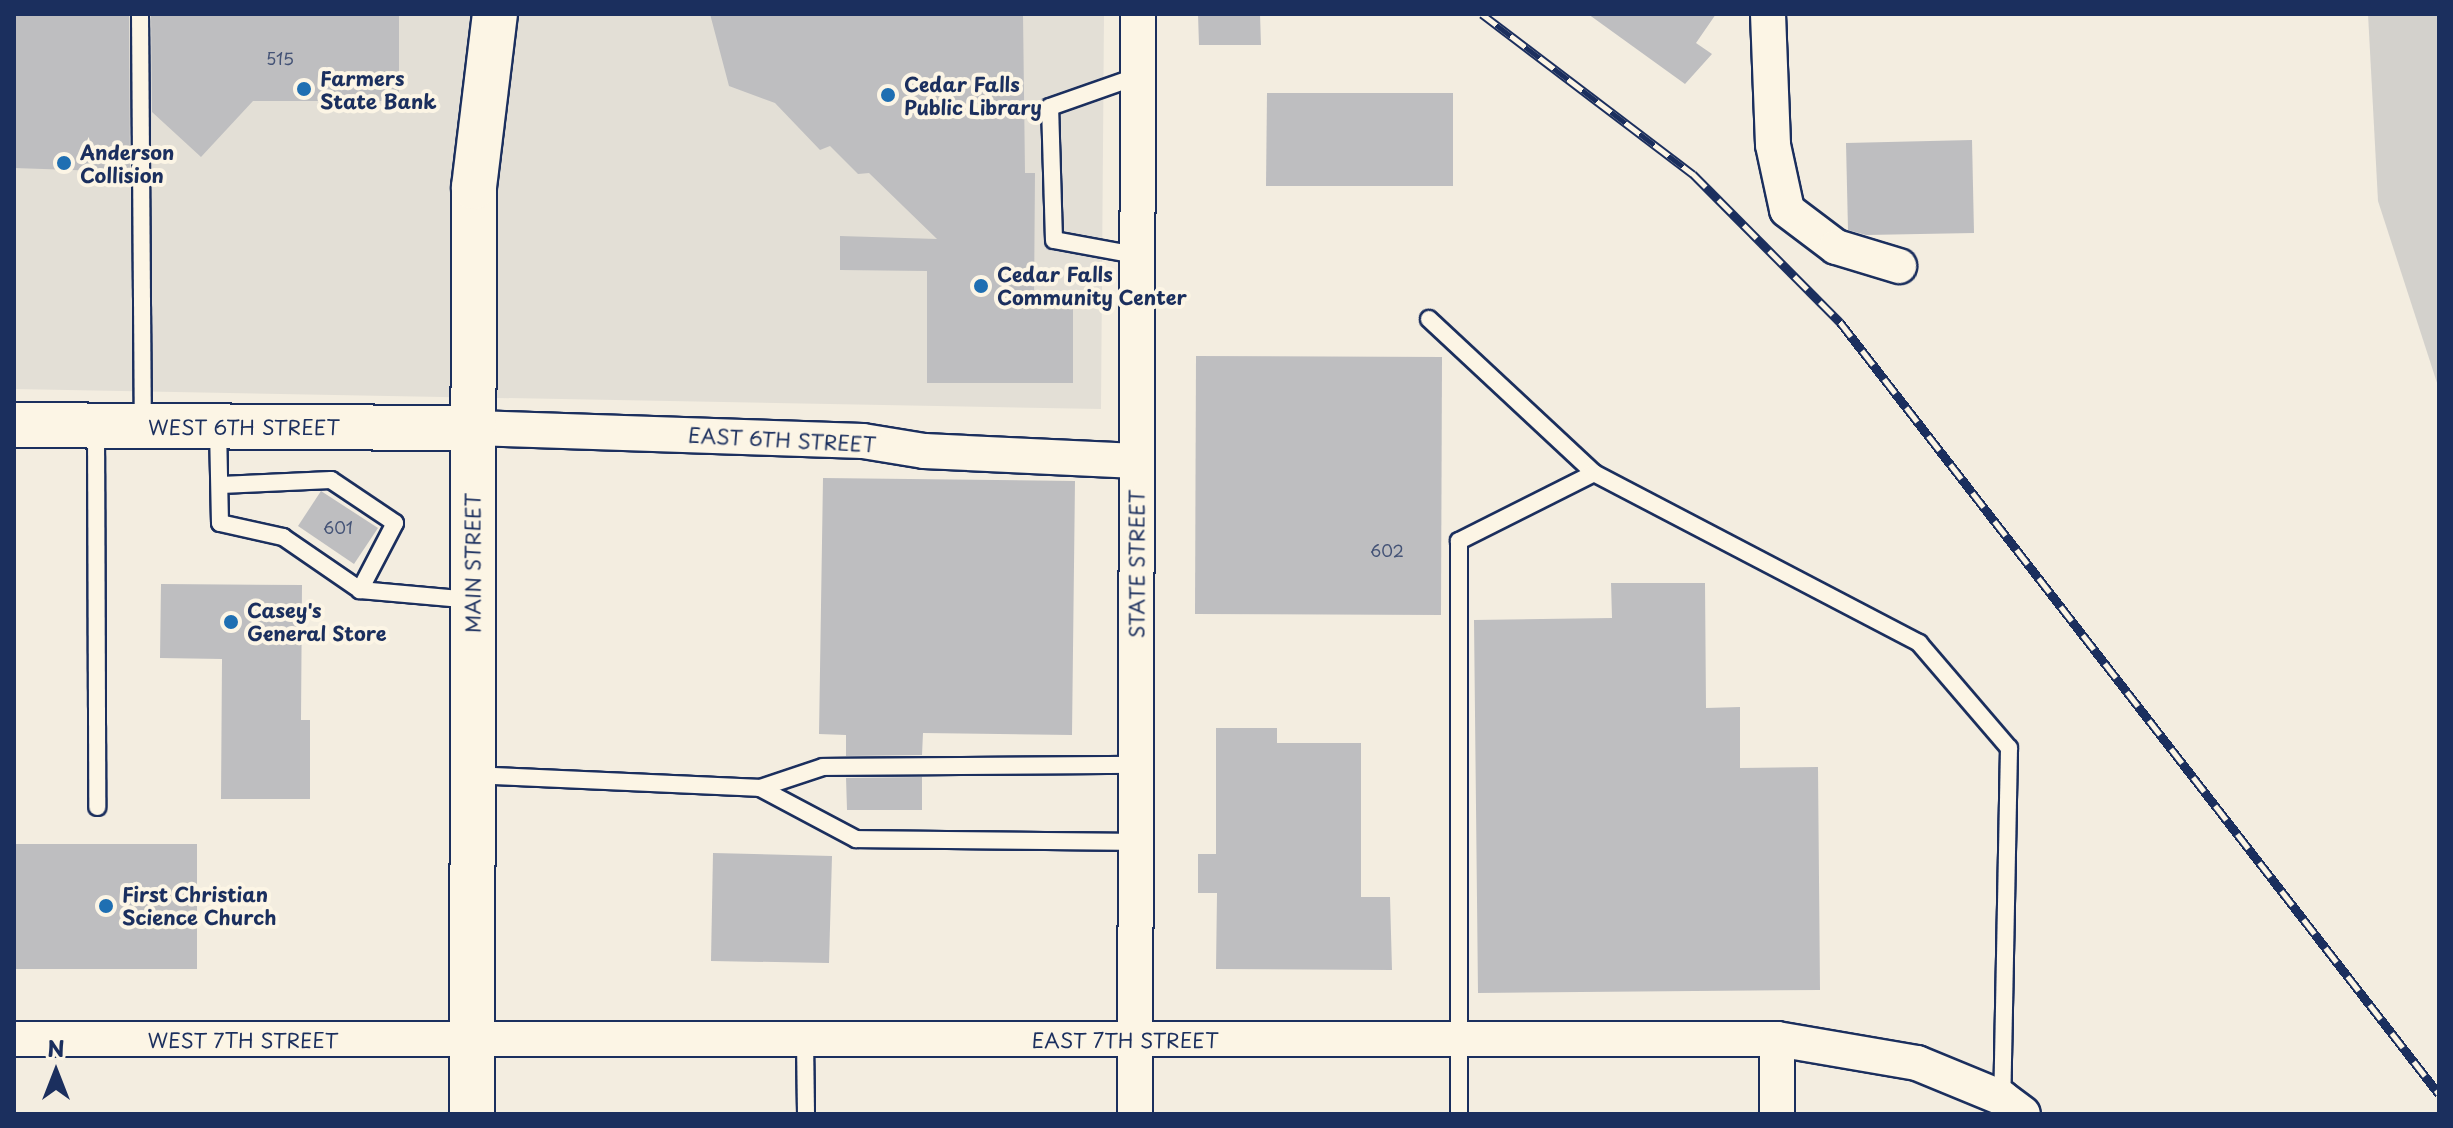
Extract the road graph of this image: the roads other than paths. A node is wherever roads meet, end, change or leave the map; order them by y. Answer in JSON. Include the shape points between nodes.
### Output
{"nodes":[{"id":1,"x":140,"y":14,"type":"edge"},
{"id":2,"x":495,"y":14,"type":"edge"},
{"id":3,"x":1138,"y":14,"type":"edge"},
{"id":4,"x":1768,"y":14,"type":"edge"},
{"id":5,"x":1138,"y":76,"type":"junction"},
{"id":6,"x":1135,"y":255,"type":"junction"},
{"id":7,"x":1899,"y":266,"type":"dead end"},
{"id":8,"x":1429,"y":319,"type":"dead end"},
{"id":9,"x":14,"y":425,"type":"edge"},
{"id":10,"x":96,"y":426,"type":"junction"},
{"id":11,"x":143,"y":426,"type":"junction"},
{"id":12,"x":218,"y":427,"type":"junction"},
{"id":13,"x":474,"y":428,"type":"junction"},
{"id":14,"x":1137,"y":461,"type":"junction"},
{"id":15,"x":1594,"y":473,"type":"junction"},
{"id":16,"x":221,"y":485,"type":"junction"},
{"id":17,"x":360,"y":590,"type":"junction"},
{"id":18,"x":472,"y":600,"type":"junction"},
{"id":19,"x":1136,"y":765,"type":"junction"},
{"id":20,"x":473,"y":775,"type":"junction"},
{"id":21,"x":760,"y":788,"type":"junction"},
{"id":22,"x":97,"y":807,"type":"dead end"},
{"id":23,"x":1136,"y":842,"type":"junction"},
{"id":24,"x":14,"y":1039,"type":"edge"},
{"id":25,"x":1777,"y":1039,"type":"junction"},
{"id":26,"x":1135,"y":1040,"type":"junction"},
{"id":27,"x":1458,"y":1040,"type":"junction"},
{"id":28,"x":805,"y":1041,"type":"junction"},
{"id":29,"x":472,"y":1042,"type":"junction"},
{"id":30,"x":2012,"y":1106,"type":"edge"},
{"id":31,"x":472,"y":1114,"type":"edge"},
{"id":32,"x":806,"y":1114,"type":"edge"},
{"id":33,"x":1135,"y":1114,"type":"edge"},
{"id":34,"x":1459,"y":1114,"type":"edge"},
{"id":35,"x":1777,"y":1114,"type":"edge"}],
"edges":[{"from":1,"to":11,"type":"lane"},
{"from":2,"to":13,"type":"main road","name":"MAIN STREET","via":[[474,187]]},
{"from":3,"to":5,"type":"street","name":"STATE STREET"},
{"from":4,"to":7,"type":"street","via":[[1773,145],[1787,210],[1836,247]]},
{"from":5,"to":6,"type":"street","name":"STATE STREET"},
{"from":5,"to":6,"type":"lane","via":[[1050,107],[1054,240]]},
{"from":6,"to":14,"type":"street","name":"STATE STREET"},
{"from":8,"to":15,"type":"lane"},
{"from":9,"to":10,"type":"main road","name":"WEST 6TH STREET"},
{"from":10,"to":11,"type":"main road","name":"WEST 6TH STREET"},
{"from":10,"to":22,"type":"lane"},
{"from":11,"to":12,"type":"main road","name":"WEST 6TH STREET"},
{"from":12,"to":13,"type":"main road","name":"WEST 6TH STREET"},
{"from":12,"to":16,"type":"lane"},
{"from":13,"to":14,"type":"street","name":"EAST 6TH STREET","via":[[863,441],[924,451]]},
{"from":13,"to":18,"type":"main road","name":"MAIN STREET"},
{"from":14,"to":19,"type":"street","name":"STATE STREET"},
{"from":15,"to":27,"type":"lane","via":[[1459,541]]},
{"from":15,"to":30,"type":"lane","via":[[1919,643],[2009,748]]},
{"from":16,"to":17,"type":"lane","via":[[220,523],[283,537]]},
{"from":16,"to":17,"type":"lane","via":[[331,480],[395,523]]},
{"from":17,"to":18,"type":"lane"},
{"from":18,"to":20,"type":"main road","name":"MAIN STREET"},
{"from":19,"to":21,"type":"lane","via":[[823,767]]},
{"from":19,"to":23,"type":"street","name":"STATE STREET"},
{"from":20,"to":21,"type":"lane"},
{"from":20,"to":29,"type":"main road","name":"MAIN STREET"},
{"from":21,"to":23,"type":"lane","via":[[856,839]]},
{"from":23,"to":26,"type":"street","name":"STATE STREET"},
{"from":24,"to":29,"type":"street","name":"WEST 7TH STREET"},
{"from":25,"to":27,"type":"street","name":"EAST 7TH STREET"},
{"from":25,"to":30,"type":"street","name":"EAST 7TH STREET","via":[[1917,1063]]},
{"from":25,"to":35,"type":"street"},
{"from":26,"to":27,"type":"street","name":"EAST 7TH STREET"},
{"from":26,"to":28,"type":"street","name":"EAST 7TH STREET"},
{"from":26,"to":33,"type":"street","name":"STATE STREET"},
{"from":27,"to":34,"type":"lane"},
{"from":28,"to":29,"type":"street","name":"EAST 7TH STREET"},
{"from":28,"to":32,"type":"lane"},
{"from":29,"to":31,"type":"main road","name":"MAIN STREET"}]}
